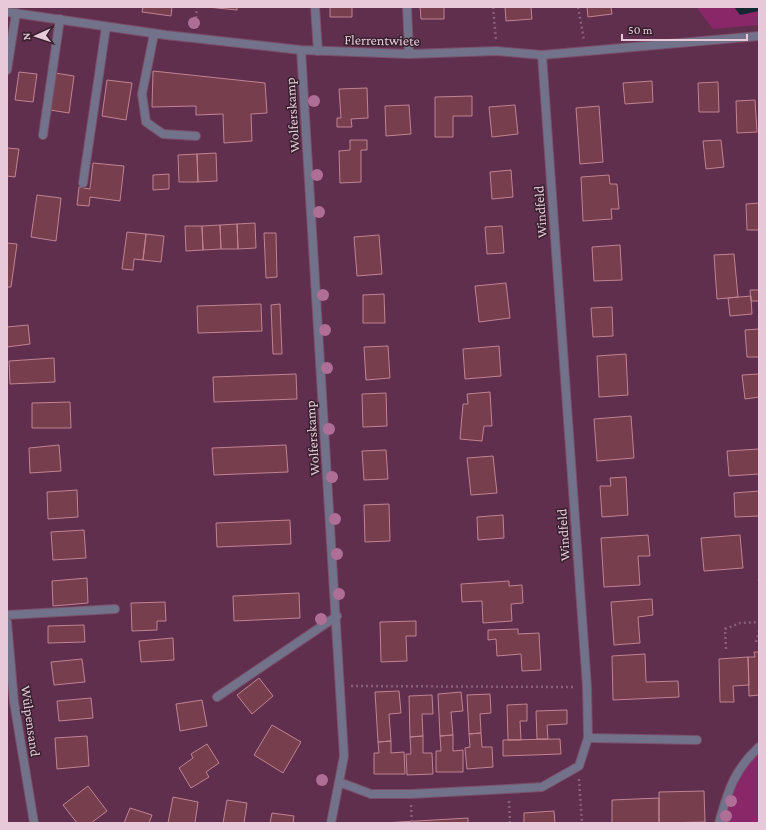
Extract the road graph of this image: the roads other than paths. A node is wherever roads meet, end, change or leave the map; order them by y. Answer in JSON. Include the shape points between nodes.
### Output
{"nodes":[{"id":1,"x":316,"y":7,"type":"edge"},
{"id":2,"x":407,"y":7,"type":"edge"},
{"id":3,"x":7,"y":12,"type":"edge"},
{"id":4,"x":16,"y":13,"type":"junction"},
{"id":5,"x":60,"y":19,"type":"junction"},
{"id":6,"x":106,"y":27,"type":"junction"},
{"id":7,"x":154,"y":34,"type":"junction"},
{"id":8,"x":759,"y":36,"type":"edge"},
{"id":9,"x":301,"y":50,"type":"junction"},
{"id":10,"x":318,"y":51,"type":"junction"},
{"id":11,"x":409,"y":54,"type":"junction"},
{"id":12,"x":542,"y":55,"type":"junction"},
{"id":13,"x":7,"y":70,"type":"edge"},
{"id":14,"x":43,"y":135,"type":"dead end"},
{"id":15,"x":196,"y":136,"type":"dead end"},
{"id":16,"x":84,"y":183,"type":"dead end"},
{"id":17,"x":115,"y":609,"type":"dead end"},
{"id":18,"x":7,"y":615,"type":"edge"},
{"id":19,"x":336,"y":616,"type":"junction"},
{"id":20,"x":7,"y":622,"type":"edge"},
{"id":21,"x":217,"y":697,"type":"dead end"},
{"id":22,"x":588,"y":738,"type":"junction"},
{"id":23,"x":697,"y":740,"type":"dead end"},
{"id":24,"x":759,"y":747,"type":"edge"},
{"id":25,"x":339,"y":782,"type":"junction"},
{"id":26,"x":34,"y":823,"type":"edge"},
{"id":27,"x":331,"y":823,"type":"edge"},
{"id":28,"x":719,"y":823,"type":"edge"}],
"edges":[{"from":1,"to":10,"type":"street"},
{"from":2,"to":11,"type":"street"},
{"from":3,"to":4,"type":"street","name":"Flerrentwiete"},
{"from":4,"to":5,"type":"street","name":"Flerrentwiete"},
{"from":4,"to":13,"type":"street"},
{"from":5,"to":6,"type":"street","name":"Flerrentwiete"},
{"from":5,"to":14,"type":"street"},
{"from":6,"to":7,"type":"street","name":"Flerrentwiete"},
{"from":6,"to":16,"type":"street"},
{"from":7,"to":9,"type":"street","name":"Flerrentwiete"},
{"from":7,"to":15,"type":"street","via":[[142,94],[146,122],[163,134]]},
{"from":8,"to":12,"type":"street","name":"Flerrentwiete"},
{"from":9,"to":10,"type":"street","name":"Flerrentwiete"},
{"from":9,"to":19,"type":"street","name":"Wolferskamp"},
{"from":10,"to":11,"type":"street","name":"Flerrentwiete"},
{"from":11,"to":12,"type":"street","name":"Flerrentwiete","via":[[497,51]]},
{"from":12,"to":22,"type":"street","name":"Windfeld","via":[[587,687]]},
{"from":17,"to":18,"type":"street"},
{"from":19,"to":21,"type":"street"},
{"from":19,"to":25,"type":"street","name":"Wolferskamp","via":[[344,756]]},
{"from":20,"to":26,"type":"street","name":"Wülpensand","via":[[14,702]]},
{"from":22,"to":23,"type":"street"},
{"from":22,"to":25,"type":"street","name":"Windfeld","via":[[579,766],[542,786],[371,794]]},
{"from":24,"to":28,"type":"street","via":[[735,775]]},
{"from":25,"to":27,"type":"street","name":"Wolferskamp"}]}
